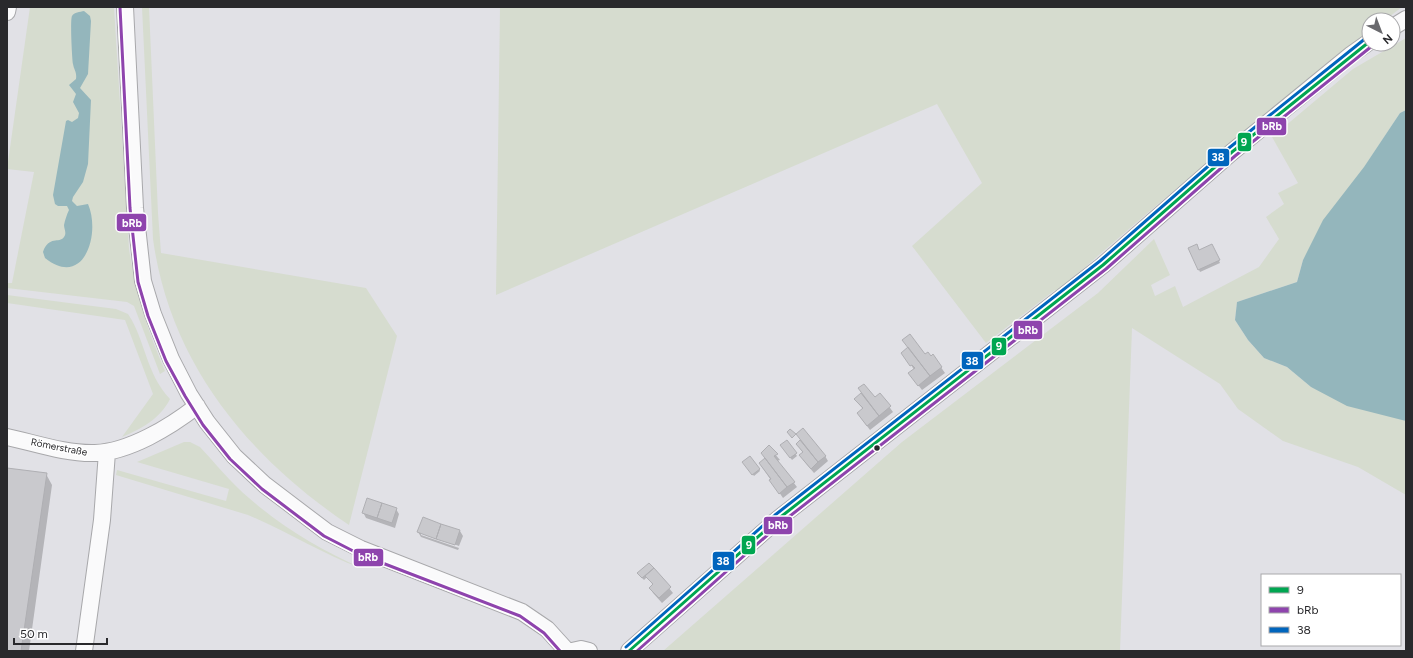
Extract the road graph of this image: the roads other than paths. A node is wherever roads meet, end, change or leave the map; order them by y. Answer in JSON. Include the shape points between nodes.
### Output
{"nodes":[{"id":1,"x":8,"y":7,"type":"edge"},
{"id":2,"x":126,"y":7,"type":"edge"},
{"id":3,"x":7,"y":12,"type":"edge"},
{"id":4,"x":1361,"y":48,"type":"edge"},
{"id":5,"x":197,"y":406,"type":"junction"},
{"id":6,"x":7,"y":437,"type":"edge"},
{"id":7,"x":107,"y":452,"type":"junction"},
{"id":8,"x":84,"y":651,"type":"edge"},
{"id":9,"x":567,"y":651,"type":"edge"},
{"id":10,"x":572,"y":651,"type":"edge"},
{"id":11,"x":589,"y":651,"type":"edge"},
{"id":12,"x":629,"y":651,"type":"edge"}],
"edges":[{"from":1,"to":3,"type":"street"},
{"from":2,"to":5,"type":"street","via":[[135,215],[143,281],[161,336]]},
{"from":4,"to":12,"type":"street","via":[[1232,152],[1103,265],[778,519]]},
{"from":5,"to":7,"type":"street","name":"Römerstraße","via":[[186,415],[134,444]]},
{"from":5,"to":9,"type":"street","via":[[222,442],[251,472],[280,498],[322,529],[361,549],[522,612],[540,623]]},
{"from":6,"to":7,"type":"street","name":"Römerstraße","via":[[78,452]]},
{"from":7,"to":8,"type":"street","via":[[102,520]]},
{"from":10,"to":11,"type":"street"}]}
